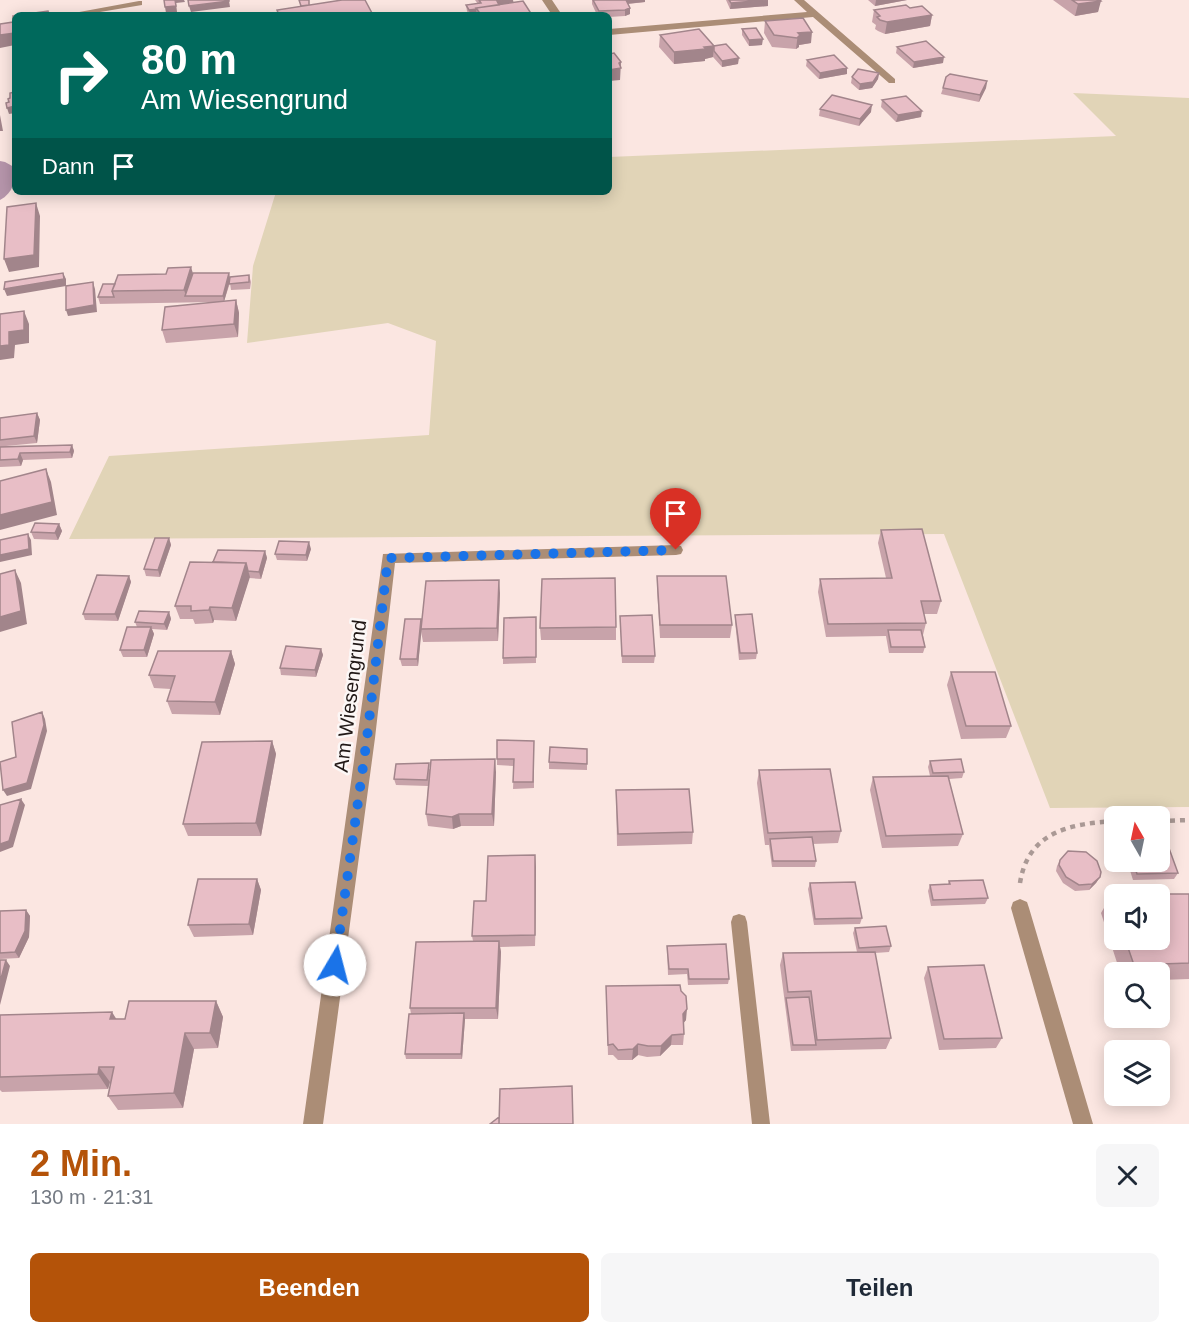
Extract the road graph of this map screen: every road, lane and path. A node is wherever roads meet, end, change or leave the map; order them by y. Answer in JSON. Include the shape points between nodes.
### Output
{"nodes":[{"id":1,"x":799,"y":0,"type":"edge"},
{"id":2,"x":84,"y":12,"type":"edge"},
{"id":3,"x":135,"y":12,"type":"edge"},
{"id":4,"x":813,"y":14,"type":"junction"},
{"id":5,"x":612,"y":32,"type":"edge"},
{"id":6,"x":892,"y":81,"type":"dead end"},
{"id":7,"x":676,"y":550,"type":"dead end"},
{"id":8,"x":1170,"y":820,"type":"edge"},
{"id":9,"x":1189,"y":820,"type":"edge"},
{"id":10,"x":1104,"y":821,"type":"edge"},
{"id":11,"x":1020,"y":908,"type":"joint"},
{"id":12,"x":739,"y":922,"type":"dead end"},
{"id":13,"x":313,"y":1124,"type":"edge"},
{"id":14,"x":760,"y":1124,"type":"edge"},
{"id":15,"x":1083,"y":1124,"type":"edge"}],
"edges":[{"from":1,"to":4,"type":"street"},
{"from":2,"to":3,"type":"lane","via":[[136,3]]},
{"from":4,"to":5,"type":"street"},
{"from":4,"to":6,"type":"street"},
{"from":7,"to":13,"type":"street","name":"Am Wiesengrund","via":[[388,558]]},
{"from":8,"to":9,"type":"path"},
{"from":10,"to":11,"type":"path","via":[[1057,831],[1034,847],[1021,868]]},
{"from":11,"to":15,"type":"street"},
{"from":12,"to":14,"type":"lane"}]}
